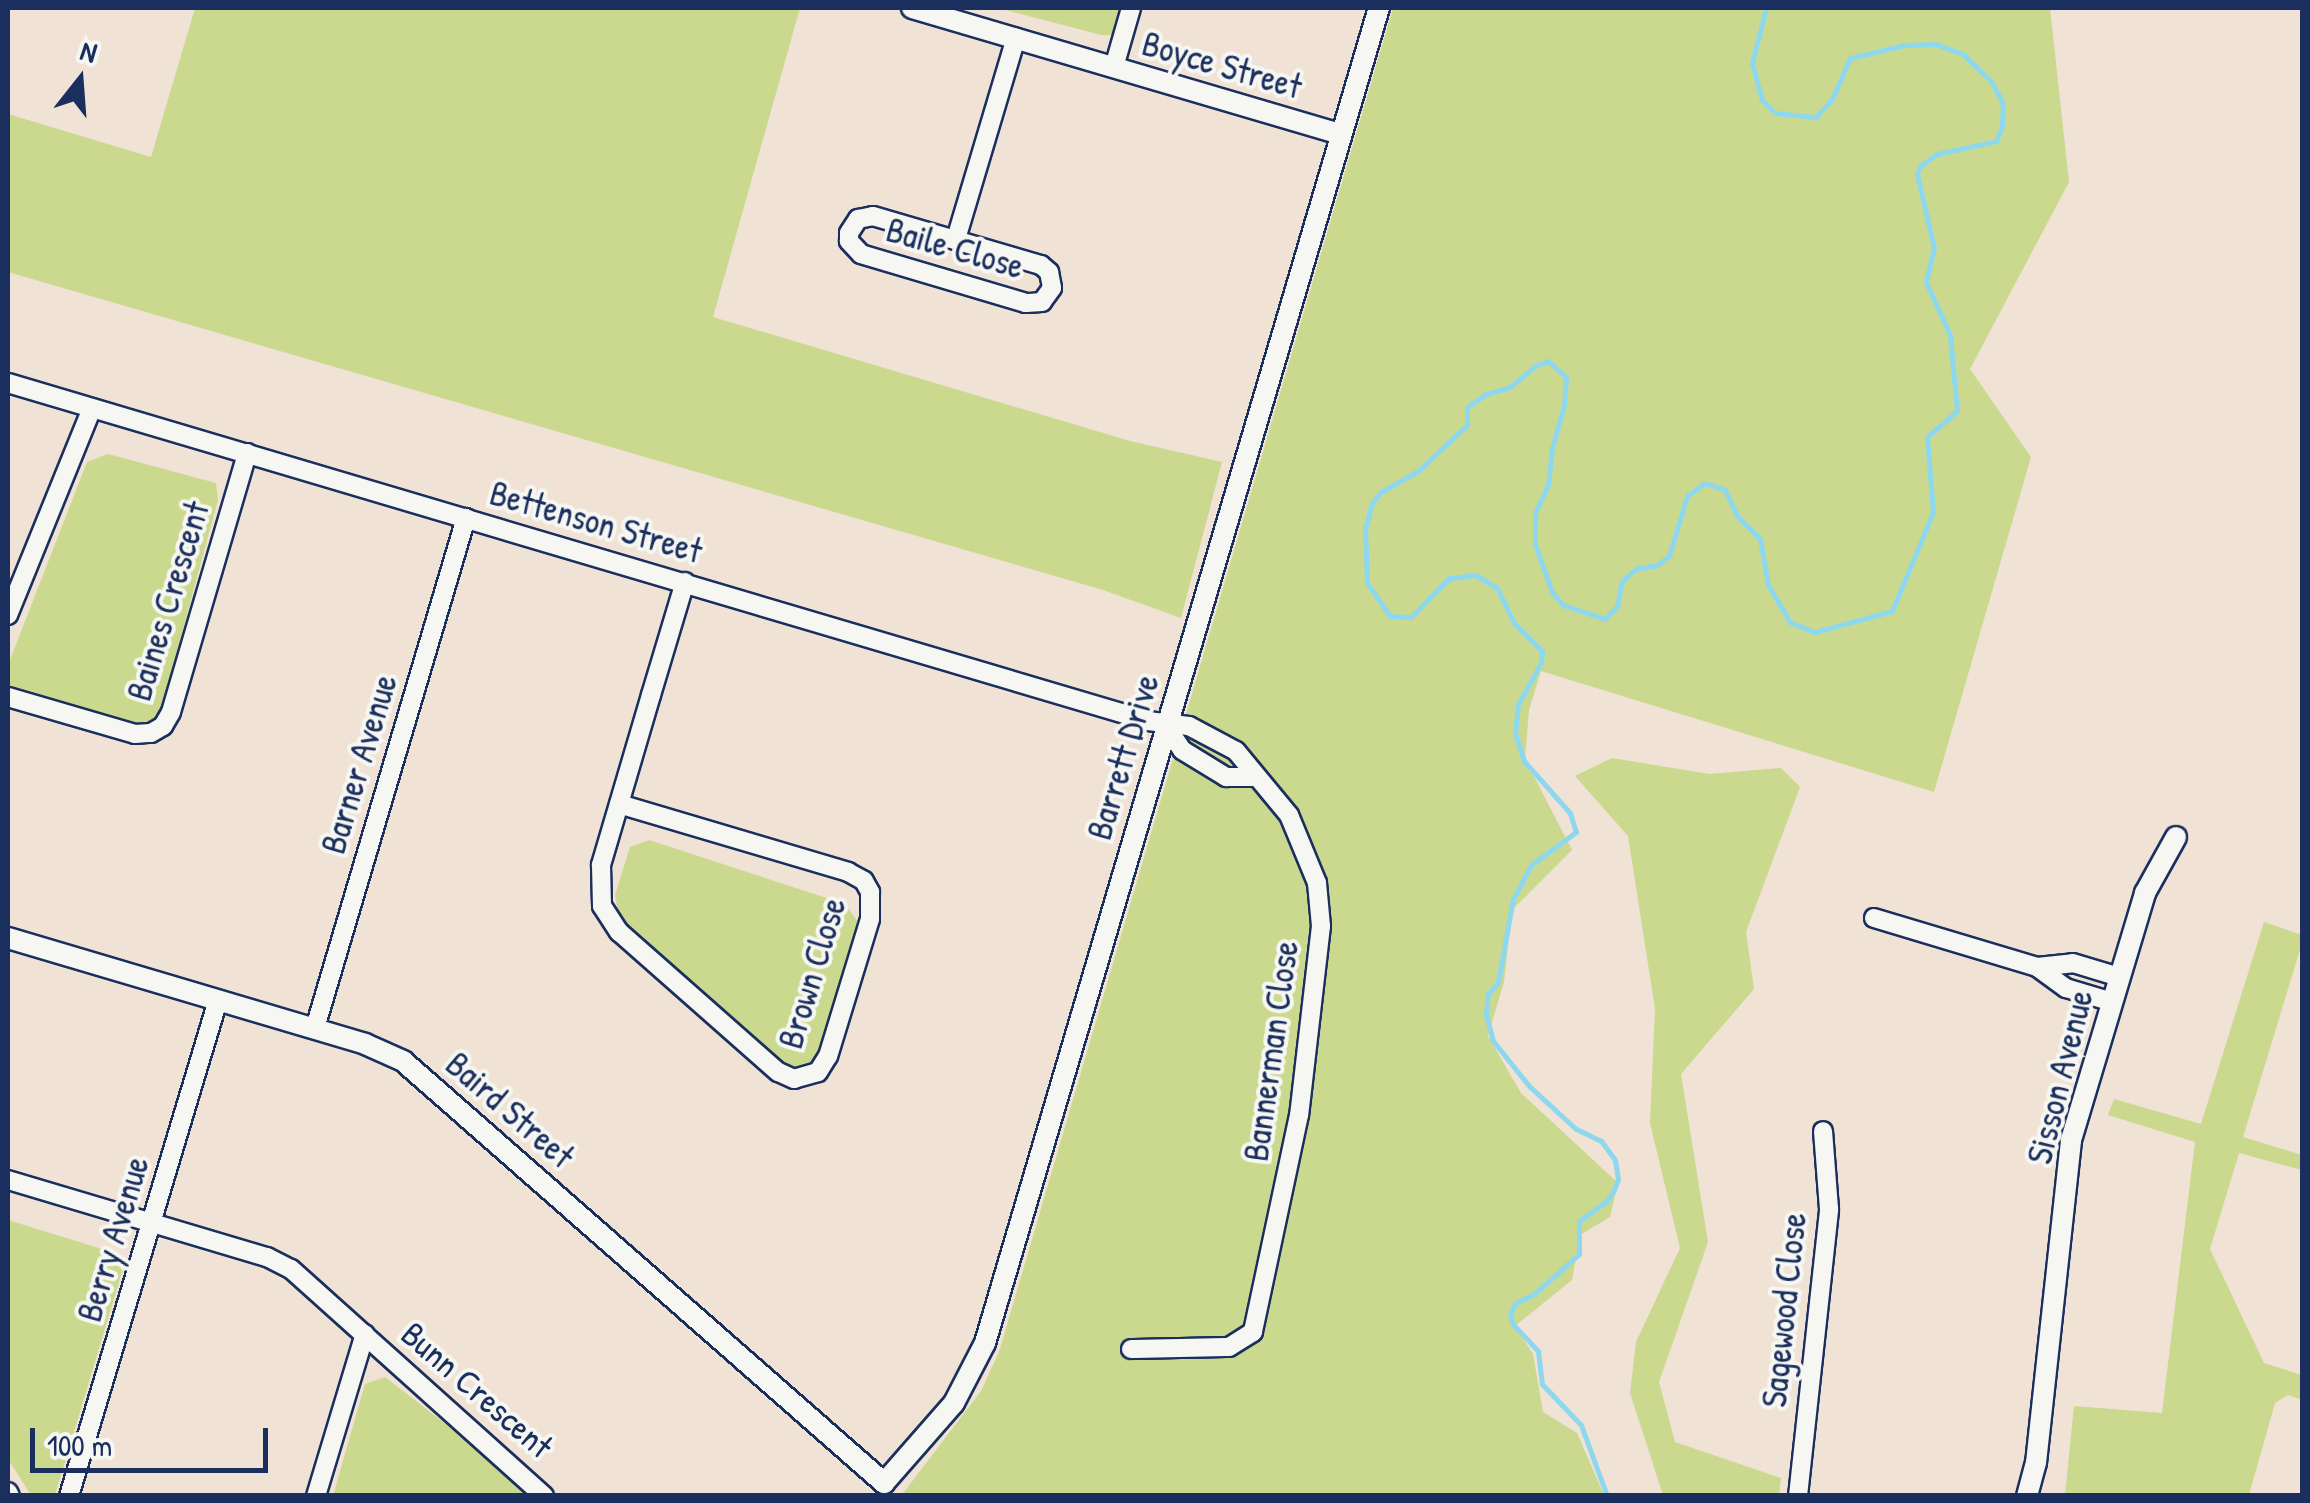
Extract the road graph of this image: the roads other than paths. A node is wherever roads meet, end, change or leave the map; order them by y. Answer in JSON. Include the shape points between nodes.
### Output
{"nodes":[{"id":1,"x":912,"y":8,"type":"edge"},
{"id":2,"x":1132,"y":8,"type":"edge"},
{"id":3,"x":1379,"y":8,"type":"edge"},
{"id":4,"x":1016,"y":38,"type":"junction"},
{"id":5,"x":1114,"y":67,"type":"junction"},
{"id":6,"x":1340,"y":134,"type":"junction"},
{"id":7,"x":956,"y":239,"type":"junction"},
{"id":8,"x":8,"y":383,"type":"edge"},
{"id":9,"x":92,"y":408,"type":"junction"},
{"id":10,"x":247,"y":453,"type":"junction"},
{"id":11,"x":466,"y":518,"type":"junction"},
{"id":12,"x":685,"y":582,"type":"junction"},
{"id":13,"x":8,"y":615,"type":"edge"},
{"id":14,"x":8,"y":697,"type":"edge"},
{"id":15,"x":1166,"y":726,"type":"junction"},
{"id":16,"x":1253,"y":777,"type":"junction"},
{"id":17,"x":619,"y":804,"type":"junction"},
{"id":18,"x":2176,"y":837,"type":"dead end"},
{"id":19,"x":1874,"y":918,"type":"dead end"},
{"id":20,"x":8,"y":938,"type":"edge"},
{"id":21,"x":2037,"y":967,"type":"junction"},
{"id":22,"x":2119,"y":976,"type":"junction"},
{"id":23,"x":218,"y":1000,"type":"junction"},
{"id":24,"x":2112,"y":1002,"type":"junction"},
{"id":25,"x":315,"y":1028,"type":"junction"},
{"id":26,"x":1823,"y":1131,"type":"dead end"},
{"id":27,"x":8,"y":1180,"type":"edge"},
{"id":28,"x":152,"y":1222,"type":"junction"},
{"id":29,"x":365,"y":1334,"type":"junction"},
{"id":30,"x":1131,"y":1349,"type":"dead end"},
{"id":31,"x":2036,"y":1464,"type":"junction"},
{"id":32,"x":878,"y":1489,"type":"edge"},
{"id":33,"x":69,"y":1496,"type":"edge"},
{"id":34,"x":316,"y":1496,"type":"edge"},
{"id":35,"x":544,"y":1496,"type":"edge"},
{"id":36,"x":1798,"y":1496,"type":"edge"},
{"id":37,"x":2027,"y":1496,"type":"edge"},
{"id":38,"x":2038,"y":1496,"type":"edge"}],
"edges":[{"from":1,"to":4,"type":"street","name":"Boyce Street"},
{"from":2,"to":5,"type":"street"},
{"from":3,"to":6,"type":"street","name":"Barrett Drive"},
{"from":4,"to":5,"type":"street","name":"Boyce Street"},
{"from":4,"to":7,"type":"street","name":"Baile Close"},
{"from":5,"to":6,"type":"street","name":"Boyce Street"},
{"from":6,"to":15,"type":"street","name":"Barrett Drive"},
{"from":7,"to":7,"type":"street","name":"Baile Close","via":[[872,216],[853,224],[849,242],[861,254],[1026,303],[1042,302],[1052,288],[1041,265]]},
{"from":8,"to":9,"type":"street","name":"Bettenson Street"},
{"from":9,"to":10,"type":"street","name":"Bettenson Street"},
{"from":9,"to":13,"type":"street"},
{"from":10,"to":11,"type":"street","name":"Bettenson Street"},
{"from":10,"to":14,"type":"street","name":"Baines Crescent","via":[[163,726],[134,734]]},
{"from":11,"to":12,"type":"street","name":"Bettenson Street"},
{"from":11,"to":25,"type":"street","name":"Barner Avenue"},
{"from":12,"to":15,"type":"street","name":"Bettenson Street"},
{"from":12,"to":17,"type":"street","name":"Brown Close"},
{"from":15,"to":16,"type":"street","via":[[1188,726],[1236,751]]},
{"from":15,"to":16,"type":"street","via":[[1182,750],[1226,778]]},
{"from":15,"to":32,"type":"street","name":"Barrett Drive","via":[[984,1344],[954,1403]]},
{"from":16,"to":30,"type":"street","name":"Bannerman Close","via":[[1303,840],[1321,926],[1299,1115],[1260,1311],[1253,1332],[1238,1345]]},
{"from":17,"to":17,"type":"street","name":"Brown Close","via":[[598,880],[611,924],[778,1072],[794,1078],[818,1072],[870,919],[864,881]]},
{"from":18,"to":22,"type":"street","name":"Sisson Avenue","via":[[2145,893]]},
{"from":19,"to":21,"type":"street"},
{"from":20,"to":23,"type":"street","name":"Baird Street"},
{"from":21,"to":22,"type":"street","via":[[2073,963]]},
{"from":21,"to":24,"type":"street","via":[[2066,988]]},
{"from":22,"to":24,"type":"street","name":"Sisson Avenue"},
{"from":23,"to":25,"type":"street","name":"Baird Street"},
{"from":23,"to":28,"type":"street","name":"Berry Avenue"},
{"from":24,"to":31,"type":"street","name":"Sisson Avenue","via":[[2071,1140]]},
{"from":25,"to":32,"type":"street","name":"Baird Street","via":[[380,1049],[416,1071]]},
{"from":26,"to":36,"type":"street","name":"Sagewood Close","via":[[1829,1208]]},
{"from":27,"to":28,"type":"street","name":"Bunn Crescent"},
{"from":28,"to":29,"type":"street","name":"Bunn Crescent","via":[[282,1263]]},
{"from":28,"to":33,"type":"street","name":"Berry Avenue"},
{"from":29,"to":34,"type":"street","name":"Bunn Crescent"},
{"from":29,"to":35,"type":"street","name":"Bunn Crescent"},
{"from":31,"to":37,"type":"street","name":"Sisson Avenue"},
{"from":31,"to":38,"type":"street","name":"Sisson Avenue"}]}
